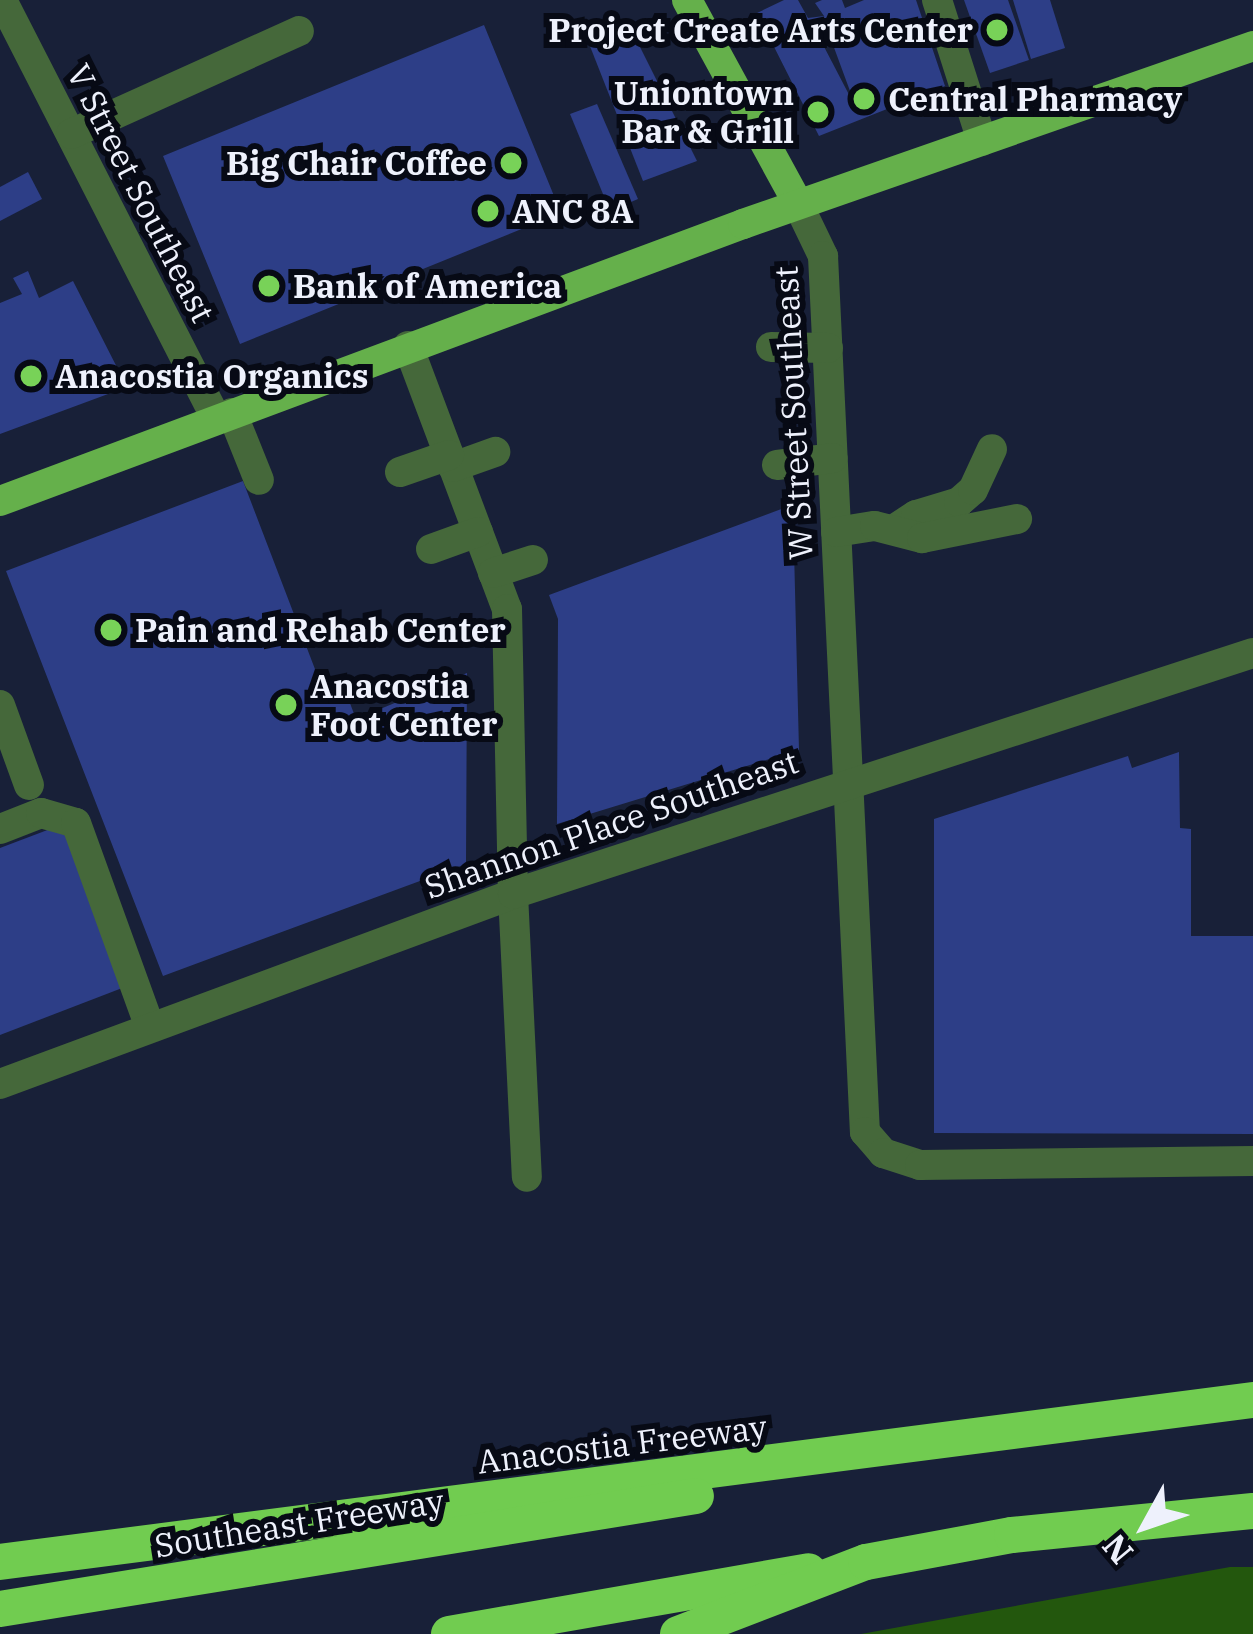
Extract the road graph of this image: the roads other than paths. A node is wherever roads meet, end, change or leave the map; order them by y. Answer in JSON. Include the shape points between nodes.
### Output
{"nodes":[{"id":1,"x":2,"y":0,"type":"edge"},
{"id":2,"x":687,"y":0,"type":"edge"},
{"id":3,"x":937,"y":0,"type":"edge"},
{"id":4,"x":299,"y":32,"type":"dead end"},
{"id":5,"x":1253,"y":46,"type":"edge"},
{"id":6,"x":70,"y":134,"type":"junction"},
{"id":7,"x":982,"y":141,"type":"junction"},
{"id":8,"x":798,"y":204,"type":"junction"},
{"id":9,"x":408,"y":346,"type":"junction"},
{"id":10,"x":771,"y":347,"type":"dead end"},
{"id":11,"x":828,"y":348,"type":"junction"},
{"id":12,"x":224,"y":416,"type":"junction"},
{"id":13,"x":992,"y":449,"type":"dead end"},
{"id":14,"x":494,"y":452,"type":"dead end"},
{"id":15,"x":833,"y":458,"type":"junction"},
{"id":16,"x":451,"y":461,"type":"junction"},
{"id":17,"x":777,"y":465,"type":"dead end"},
{"id":18,"x":400,"y":472,"type":"dead end"},
{"id":19,"x":260,"y":480,"type":"dead end"},
{"id":20,"x":0,"y":501,"type":"edge"},
{"id":21,"x":1017,"y":519,"type":"dead end"},
{"id":22,"x":896,"y":528,"type":"junction"},
{"id":23,"x":478,"y":532,"type":"junction"},
{"id":24,"x":836,"y":532,"type":"junction"},
{"id":25,"x":431,"y":548,"type":"dead end"},
{"id":26,"x":533,"y":560,"type":"dead end"},
{"id":27,"x":494,"y":573,"type":"junction"},
{"id":28,"x":1253,"y":653,"type":"edge"},
{"id":29,"x":0,"y":705,"type":"edge"},
{"id":30,"x":846,"y":783,"type":"junction"},
{"id":31,"x":29,"y":784,"type":"dead end"},
{"id":32,"x":0,"y":829,"type":"edge"},
{"id":33,"x":513,"y":894,"type":"junction"},
{"id":34,"x":150,"y":1027,"type":"junction"},
{"id":35,"x":0,"y":1084,"type":"edge"},
{"id":36,"x":1253,"y":1161,"type":"edge"},
{"id":37,"x":526,"y":1177,"type":"dead end"},
{"id":38,"x":1253,"y":1400,"type":"edge"},
{"id":39,"x":892,"y":1449,"type":"junction"},
{"id":40,"x":1253,"y":1510,"type":"edge"},
{"id":41,"x":0,"y":1562,"type":"edge"},
{"id":42,"x":866,"y":1562,"type":"junction"},
{"id":43,"x":0,"y":1609,"type":"edge"},
{"id":44,"x":449,"y":1634,"type":"edge"},
{"id":45,"x":678,"y":1634,"type":"edge"}],
"edges":[{"from":1,"to":6,"type":"street","name":"V Street Southeast"},
{"from":2,"to":8,"type":"main road","name":"W Street Southeast"},
{"from":3,"to":7,"type":"street"},
{"from":4,"to":6,"type":"street"},
{"from":5,"to":7,"type":"main road"},
{"from":6,"to":12,"type":"street","name":"V Street Southeast"},
{"from":7,"to":8,"type":"main road"},
{"from":8,"to":9,"type":"main road"},
{"from":8,"to":11,"type":"street","name":"W Street Southeast","via":[[823,256]]},
{"from":9,"to":12,"type":"main road"},
{"from":9,"to":16,"type":"street"},
{"from":10,"to":11,"type":"street"},
{"from":11,"to":15,"type":"street","name":"W Street Southeast"},
{"from":12,"to":19,"type":"street","name":"V Street Southeast"},
{"from":12,"to":20,"type":"main road"},
{"from":13,"to":22,"type":"street","via":[[959,502]]},
{"from":14,"to":16,"type":"street"},
{"from":15,"to":17,"type":"street"},
{"from":15,"to":24,"type":"street","name":"W Street Southeast"},
{"from":16,"to":18,"type":"street"},
{"from":16,"to":23,"type":"street"},
{"from":21,"to":22,"type":"street","via":[[922,538]]},
{"from":22,"to":24,"type":"street"},
{"from":23,"to":25,"type":"street"},
{"from":23,"to":27,"type":"street"},
{"from":24,"to":30,"type":"street","name":"W Street Southeast"},
{"from":26,"to":27,"type":"street"},
{"from":27,"to":33,"type":"street","via":[[507,609]]},
{"from":28,"to":30,"type":"street","name":"Shannon Place Southeast"},
{"from":29,"to":31,"type":"street"},
{"from":30,"to":33,"type":"street","name":"Shannon Place Southeast"},
{"from":30,"to":36,"type":"street","name":"W Street Southeast","via":[[866,1132],[883,1153],[920,1166]]},
{"from":32,"to":34,"type":"street","via":[[41,813],[76,823]]},
{"from":33,"to":34,"type":"street","name":"Shannon Place Southeast"},
{"from":33,"to":37,"type":"street"},
{"from":34,"to":35,"type":"street","name":"Shannon Place Southeast"},
{"from":38,"to":39,"type":"highway","name":"Anacostia Freeway"},
{"from":39,"to":41,"type":"highway","name":"Anacostia Freeway"},
{"from":39,"to":43,"type":"highway","name":"Southeast Freeway","via":[[680,1500]]},
{"from":40,"to":42,"type":"highway","via":[[1012,1535]]},
{"from":42,"to":44,"type":"highway"},
{"from":42,"to":45,"type":"highway"}]}
